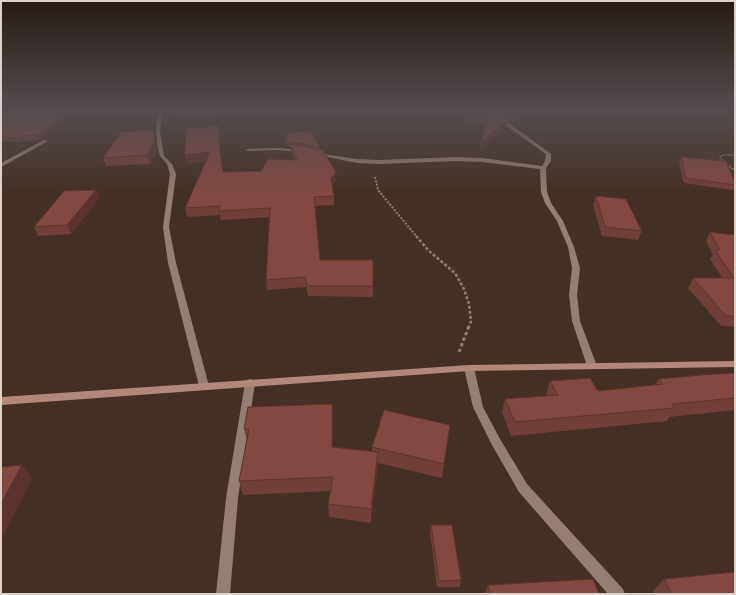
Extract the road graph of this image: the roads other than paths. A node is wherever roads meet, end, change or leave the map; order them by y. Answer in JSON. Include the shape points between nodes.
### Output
{"nodes":[{"id":1,"x":159,"y":140,"type":"edge"},
{"id":2,"x":529,"y":140,"type":"edge"},
{"id":3,"x":46,"y":141,"type":"dead end"},
{"id":4,"x":248,"y":150,"type":"dead end"},
{"id":5,"x":1,"y":165,"type":"edge"},
{"id":6,"x":543,"y":168,"type":"junction"},
{"id":7,"x":735,"y":364,"type":"edge"},
{"id":8,"x":592,"y":366,"type":"junction"},
{"id":9,"x":469,"y":368,"type":"junction"},
{"id":10,"x":250,"y":382,"type":"junction"},
{"id":11,"x":204,"y":386,"type":"junction"},
{"id":12,"x":1,"y":401,"type":"edge"},
{"id":13,"x":223,"y":594,"type":"edge"},
{"id":14,"x":618,"y":594,"type":"edge"}],
"edges":[{"from":1,"to":11,"type":"street","via":[[162,156],[173,174],[166,227],[172,263]]},
{"from":2,"to":6,"type":"street","via":[[549,154]]},
{"from":3,"to":5,"type":"street"},
{"from":4,"to":6,"type":"street","via":[[289,149],[379,162],[482,160]]},
{"from":6,"to":8,"type":"street","via":[[544,192],[571,247],[576,268],[573,295],[576,321]]},
{"from":7,"to":8,"type":"main road"},
{"from":8,"to":9,"type":"main road"},
{"from":9,"to":10,"type":"main road"},
{"from":9,"to":14,"type":"street","via":[[478,407],[523,488]]},
{"from":10,"to":11,"type":"main road"},
{"from":10,"to":13,"type":"street","via":[[232,498]]},
{"from":11,"to":12,"type":"main road"}]}
